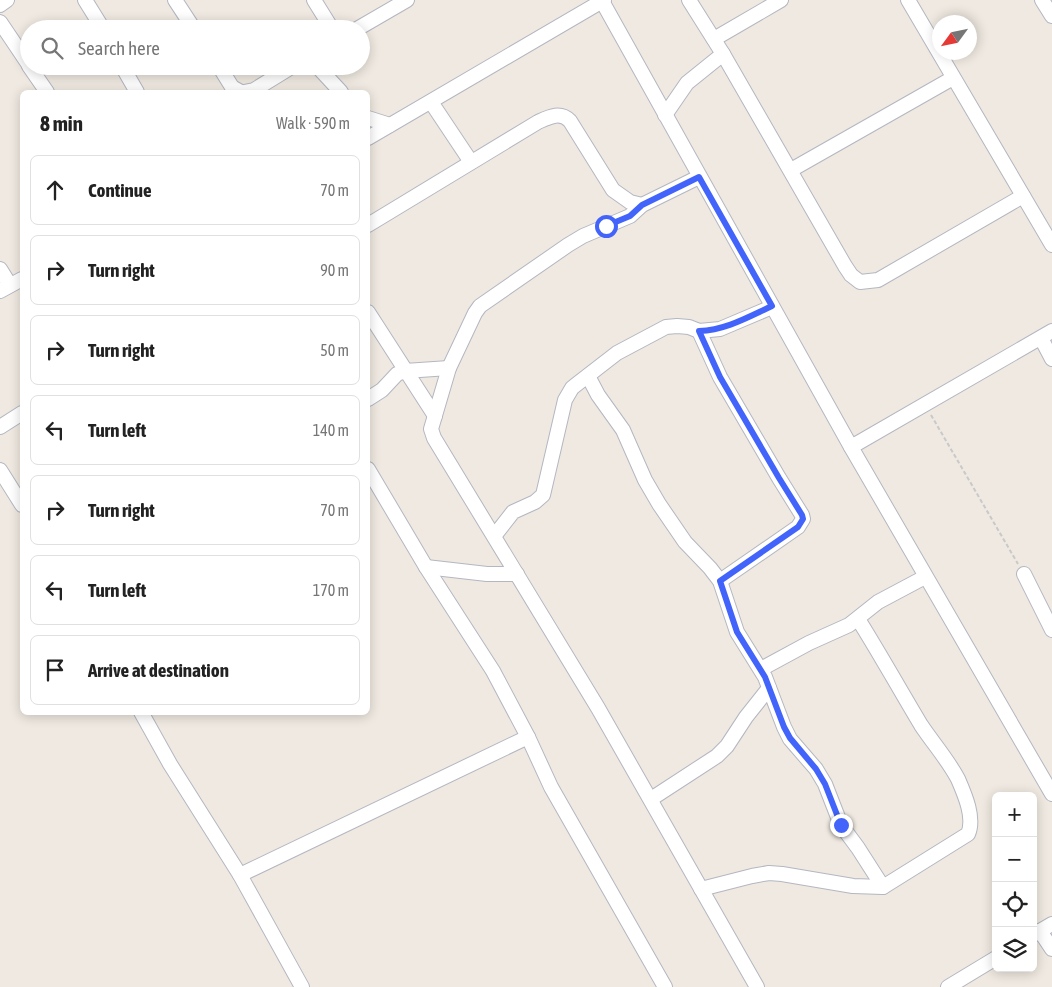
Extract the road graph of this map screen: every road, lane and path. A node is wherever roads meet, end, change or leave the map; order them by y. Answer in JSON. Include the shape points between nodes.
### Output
{"nodes":[{"id":1,"x":7,"y":0,"type":"edge"},
{"id":2,"x":86,"y":0,"type":"edge"},
{"id":3,"x":175,"y":0,"type":"edge"},
{"id":4,"x":314,"y":0,"type":"edge"},
{"id":5,"x":407,"y":0,"type":"edge"},
{"id":6,"x":689,"y":0,"type":"edge"},
{"id":7,"x":781,"y":0,"type":"edge"},
{"id":8,"x":908,"y":0,"type":"edge"},
{"id":9,"x":1042,"y":0,"type":"edge"},
{"id":10,"x":603,"y":1,"type":"edge"},
{"id":11,"x":0,"y":5,"type":"edge"},
{"id":12,"x":1052,"y":16,"type":"edge"},
{"id":13,"x":98,"y":20,"type":"edge"},
{"id":14,"x":188,"y":20,"type":"edge"},
{"id":15,"x":326,"y":20,"type":"edge"},
{"id":16,"x":370,"y":21,"type":"edge"},
{"id":17,"x":0,"y":22,"type":"edge"},
{"id":18,"x":714,"y":39,"type":"junction"},
{"id":19,"x":20,"y":52,"type":"edge"},
{"id":20,"x":723,"y":54,"type":"junction"},
{"id":21,"x":35,"y":75,"type":"edge"},
{"id":22,"x":127,"y":75,"type":"edge"},
{"id":23,"x":224,"y":75,"type":"edge"},
{"id":24,"x":278,"y":75,"type":"edge"},
{"id":25,"x":325,"y":75,"type":"edge"},
{"id":26,"x":953,"y":78,"type":"junction"},
{"id":27,"x":46,"y":90,"type":"edge"},
{"id":28,"x":136,"y":90,"type":"edge"},
{"id":29,"x":239,"y":90,"type":"edge"},
{"id":30,"x":254,"y":90,"type":"edge"},
{"id":31,"x":338,"y":90,"type":"edge"},
{"id":32,"x":431,"y":102,"type":"junction"},
{"id":33,"x":665,"y":115,"type":"junction"},
{"id":34,"x":370,"y":119,"type":"edge"},
{"id":35,"x":390,"y":125,"type":"junction"},
{"id":36,"x":370,"y":137,"type":"edge"},
{"id":37,"x":471,"y":162,"type":"junction"},
{"id":38,"x":791,"y":170,"type":"junction"},
{"id":39,"x":699,"y":177,"type":"junction"},
{"id":40,"x":1023,"y":196,"type":"junction"},
{"id":41,"x":642,"y":205,"type":"junction"},
{"id":42,"x":370,"y":224,"type":"edge"},
{"id":43,"x":1052,"y":245,"type":"edge"},
{"id":44,"x":0,"y":269,"type":"edge"},
{"id":45,"x":11,"y":285,"type":"edge"},
{"id":46,"x":772,"y":306,"type":"junction"},
{"id":47,"x":370,"y":315,"type":"edge"},
{"id":48,"x":699,"y":331,"type":"junction"},
{"id":49,"x":1046,"y":334,"type":"edge"},
{"id":50,"x":1052,"y":359,"type":"edge"},
{"id":51,"x":449,"y":368,"type":"junction"},
{"id":52,"x":405,"y":371,"type":"junction"},
{"id":53,"x":588,"y":376,"type":"junction"},
{"id":54,"x":370,"y":399,"type":"edge"},
{"id":55,"x":925,"y":404,"type":"junction"},
{"id":56,"x":20,"y":414,"type":"edge"},
{"id":57,"x":435,"y":416,"type":"junction"},
{"id":58,"x":0,"y":427,"type":"edge"},
{"id":59,"x":851,"y":447,"type":"junction"},
{"id":60,"x":0,"y":470,"type":"edge"},
{"id":61,"x":370,"y":472,"type":"edge"},
{"id":62,"x":20,"y":502,"type":"edge"},
{"id":63,"x":494,"y":535,"type":"junction"},
{"id":64,"x":426,"y":567,"type":"junction"},
{"id":65,"x":517,"y":574,"type":"junction"},
{"id":66,"x":1024,"y":574,"type":"joint"},
{"id":67,"x":925,"y":577,"type":"junction"},
{"id":68,"x":720,"y":581,"type":"junction"},
{"id":69,"x":858,"y":619,"type":"junction"},
{"id":70,"x":1052,"y":630,"type":"edge"},
{"id":71,"x":761,"y":670,"type":"junction"},
{"id":72,"x":769,"y":688,"type":"junction"},
{"id":73,"x":143,"y":715,"type":"edge"},
{"id":74,"x":528,"y":737,"type":"junction"},
{"id":75,"x":1047,"y":773,"type":"edge"},
{"id":76,"x":1052,"y":794,"type":"edge"},
{"id":77,"x":651,"y":799,"type":"junction"},
{"id":78,"x":240,"y":875,"type":"junction"},
{"id":79,"x":883,"y":887,"type":"junction"},
{"id":80,"x":701,"y":889,"type":"junction"},
{"id":81,"x":1042,"y":930,"type":"edge"},
{"id":82,"x":1052,"y":950,"type":"edge"},
{"id":83,"x":992,"y":960,"type":"edge"},
{"id":84,"x":302,"y":987,"type":"edge"},
{"id":85,"x":665,"y":987,"type":"edge"},
{"id":86,"x":757,"y":987,"type":"edge"},
{"id":87,"x":948,"y":987,"type":"edge"}],
"edges":[{"from":1,"to":11,"type":"street"},
{"from":2,"to":13,"type":"street"},
{"from":3,"to":14,"type":"street"},
{"from":4,"to":15,"type":"street"},
{"from":5,"to":16,"type":"street"},
{"from":6,"to":18,"type":"street"},
{"from":7,"to":18,"type":"street"},
{"from":8,"to":26,"type":"street"},
{"from":9,"to":12,"type":"street"},
{"from":10,"to":32,"type":"street"},
{"from":10,"to":33,"type":"street"},
{"from":17,"to":19,"type":"street"},
{"from":18,"to":20,"type":"street"},
{"from":20,"to":33,"type":"street","via":[[687,83]]},
{"from":20,"to":38,"type":"street"},
{"from":21,"to":27,"type":"street"},
{"from":22,"to":28,"type":"street"},
{"from":23,"to":29,"type":"street","via":[[232,87]]},
{"from":24,"to":30,"type":"street"},
{"from":25,"to":31,"type":"street"},
{"from":26,"to":38,"type":"street"},
{"from":26,"to":40,"type":"street"},
{"from":32,"to":35,"type":"street"},
{"from":32,"to":37,"type":"street"},
{"from":33,"to":39,"type":"street"},
{"from":34,"to":35,"type":"street"},
{"from":35,"to":36,"type":"street"},
{"from":37,"to":41,"type":"street","via":[[538,122],[565,116],[613,190],[630,202]]},
{"from":37,"to":42,"type":"street"},
{"from":38,"to":40,"type":"street","via":[[845,266],[860,282],[878,280]]},
{"from":39,"to":41,"type":"street"},
{"from":39,"to":46,"type":"street"},
{"from":40,"to":43,"type":"street"},
{"from":41,"to":51,"type":"street","via":[[630,216],[568,245],[480,306]]},
{"from":44,"to":45,"type":"street"},
{"from":46,"to":48,"type":"street","via":[[729,326]]},
{"from":46,"to":59,"type":"street"},
{"from":47,"to":52,"type":"street"},
{"from":48,"to":53,"type":"street","via":[[689,327],[666,327],[617,353]]},
{"from":48,"to":68,"type":"street","via":[[720,377],[803,519],[798,527]]},
{"from":49,"to":50,"type":"street"},
{"from":49,"to":55,"type":"street"},
{"from":51,"to":52,"type":"street"},
{"from":51,"to":57,"type":"street"},
{"from":52,"to":54,"type":"street","via":[[397,374]]},
{"from":52,"to":57,"type":"street"},
{"from":53,"to":63,"type":"street","via":[[572,388],[565,400],[543,495],[513,512]]},
{"from":53,"to":68,"type":"street","via":[[603,404],[623,430],[645,480],[670,521]]},
{"from":55,"to":59,"type":"street"},
{"from":55,"to":66,"type":"path"},
{"from":56,"to":58,"type":"street"},
{"from":57,"to":63,"type":"street","via":[[432,435]]},
{"from":59,"to":67,"type":"street"},
{"from":60,"to":62,"type":"street"},
{"from":61,"to":64,"type":"street"},
{"from":63,"to":65,"type":"street"},
{"from":64,"to":65,"type":"street"},
{"from":64,"to":74,"type":"street","via":[[493,671]]},
{"from":65,"to":77,"type":"street"},
{"from":66,"to":70,"type":"street"},
{"from":67,"to":69,"type":"street","via":[[878,602]]},
{"from":67,"to":75,"type":"street"},
{"from":68,"to":71,"type":"street","via":[[737,632]]},
{"from":69,"to":71,"type":"street"},
{"from":69,"to":79,"type":"street","via":[[957,778],[972,827],[968,834]]},
{"from":71,"to":72,"type":"street"},
{"from":72,"to":77,"type":"street","via":[[717,756]]},
{"from":72,"to":79,"type":"street","via":[[790,738],[816,769],[841,825]]},
{"from":73,"to":78,"type":"street"},
{"from":74,"to":78,"type":"street"},
{"from":74,"to":85,"type":"street","via":[[551,787]]},
{"from":75,"to":76,"type":"street"},
{"from":77,"to":80,"type":"street"},
{"from":78,"to":84,"type":"street"},
{"from":79,"to":80,"type":"street","via":[[852,886],[769,874]]},
{"from":80,"to":86,"type":"street"},
{"from":81,"to":82,"type":"street"},
{"from":83,"to":87,"type":"street"}]}
